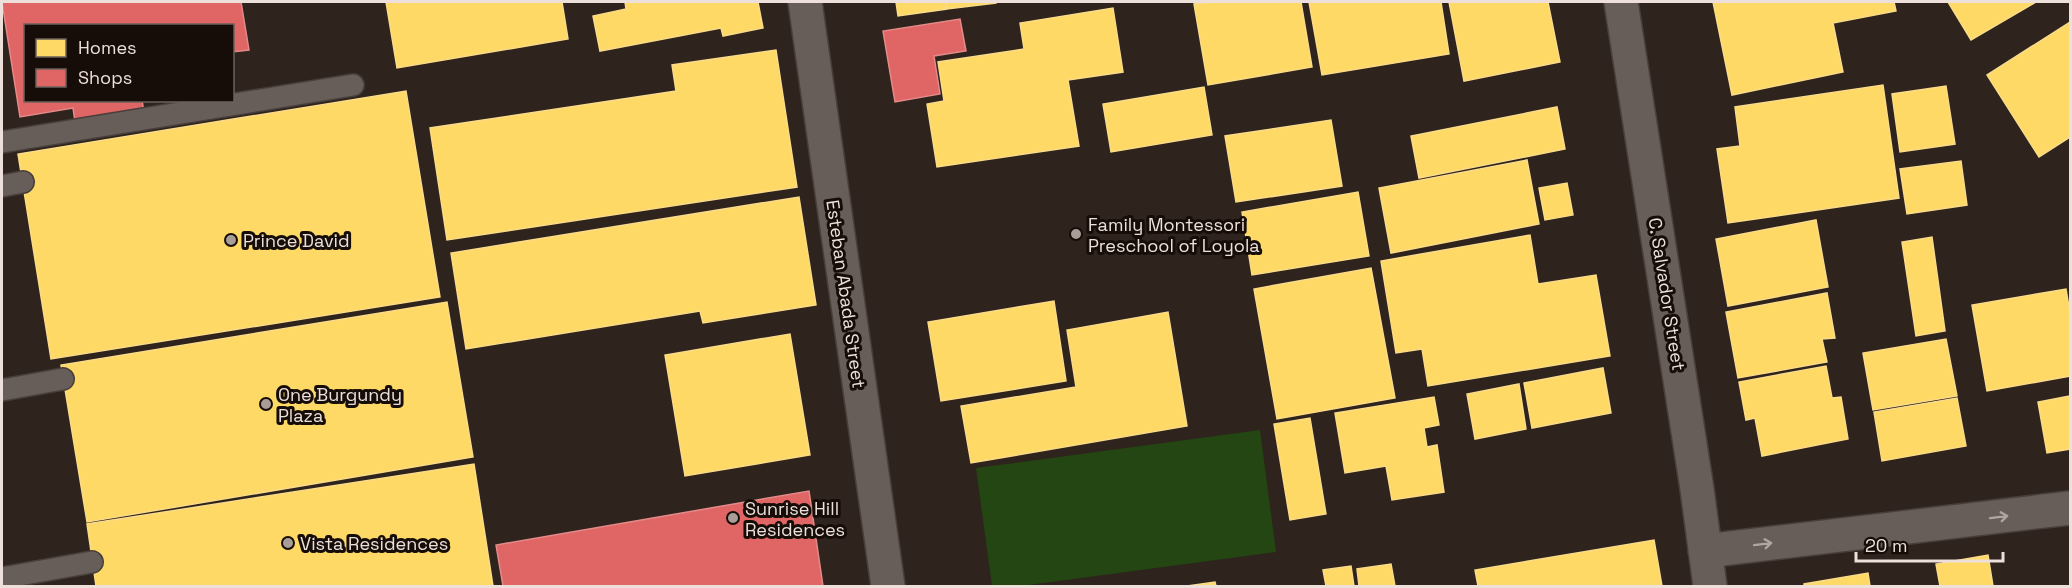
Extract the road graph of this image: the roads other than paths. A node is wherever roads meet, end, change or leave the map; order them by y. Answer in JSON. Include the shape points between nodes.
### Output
{"nodes":[{"id":1,"x":805,"y":2,"type":"edge"},
{"id":2,"x":1622,"y":2,"type":"edge"},
{"id":3,"x":354,"y":85,"type":"dead end"},
{"id":4,"x":2,"y":142,"type":"edge"},
{"id":5,"x":23,"y":182,"type":"dead end"},
{"id":6,"x":2,"y":186,"type":"edge"},
{"id":7,"x":63,"y":379,"type":"dead end"},
{"id":8,"x":2,"y":390,"type":"edge"},
{"id":9,"x":2070,"y":508,"type":"edge"},
{"id":10,"x":1705,"y":551,"type":"junction"},
{"id":11,"x":92,"y":562,"type":"dead end"},
{"id":12,"x":2,"y":578,"type":"edge"},
{"id":13,"x":888,"y":586,"type":"edge"},
{"id":14,"x":1710,"y":586,"type":"edge"}],
"edges":[{"from":1,"to":13,"type":"street","name":"Esteban Abada Street"},
{"from":2,"to":10,"type":"street","name":"C. Salvador Street"},
{"from":3,"to":4,"type":"lane"},
{"from":5,"to":6,"type":"lane"},
{"from":7,"to":8,"type":"lane"},
{"from":10,"to":9,"type":"street","one_way":true},
{"from":10,"to":14,"type":"street","name":"C. Salvador Street"},
{"from":11,"to":12,"type":"lane"}]}
